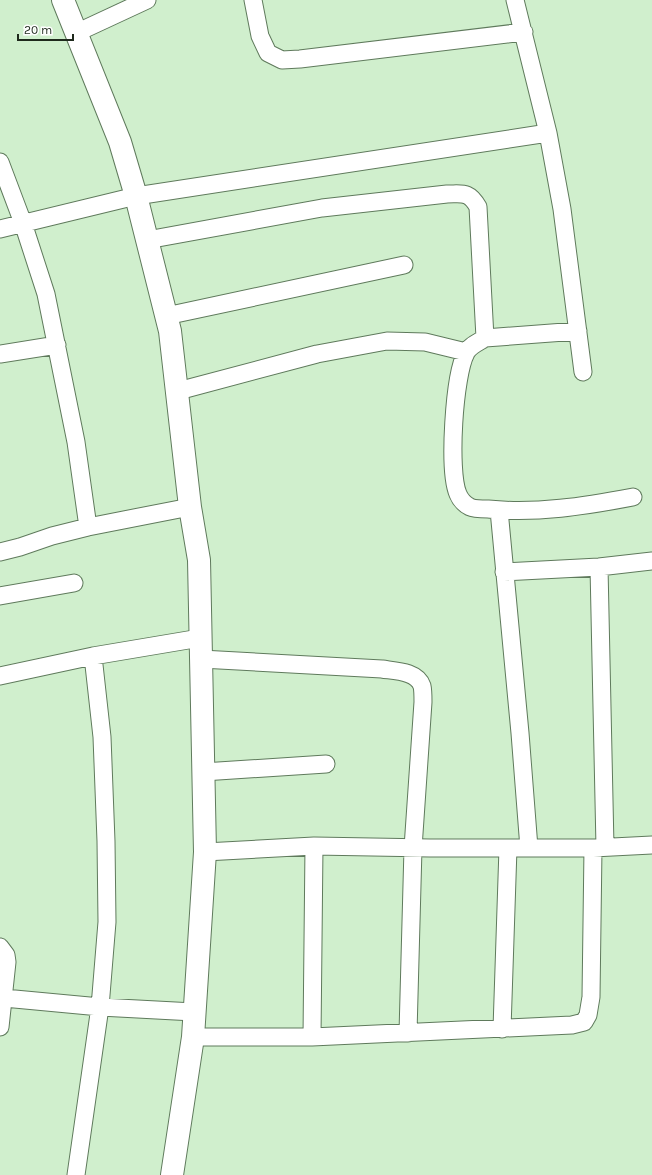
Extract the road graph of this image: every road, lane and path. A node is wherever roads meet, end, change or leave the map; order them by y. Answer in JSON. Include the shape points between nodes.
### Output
{"nodes":[{"id":1,"x":63,"y":0,"type":"edge"},
{"id":2,"x":147,"y":0,"type":"edge"},
{"id":3,"x":253,"y":0,"type":"edge"},
{"id":4,"x":515,"y":0,"type":"edge"},
{"id":5,"x":524,"y":32,"type":"junction"},
{"id":6,"x":76,"y":33,"type":"junction"},
{"id":7,"x":548,"y":133,"type":"junction"},
{"id":8,"x":0,"y":162,"type":"edge"},
{"id":9,"x":136,"y":196,"type":"junction"},
{"id":10,"x":23,"y":223,"type":"junction"},
{"id":11,"x":0,"y":229,"type":"edge"},
{"id":12,"x":147,"y":240,"type":"junction"},
{"id":13,"x":404,"y":265,"type":"dead end"},
{"id":14,"x":166,"y":316,"type":"junction"},
{"id":15,"x":578,"y":331,"type":"junction"},
{"id":16,"x":485,"y":338,"type":"junction"},
{"id":17,"x":57,"y":345,"type":"junction"},
{"id":18,"x":466,"y":352,"type":"junction"},
{"id":19,"x":0,"y":354,"type":"edge"},
{"id":20,"x":583,"y":372,"type":"dead end"},
{"id":21,"x":178,"y":391,"type":"junction"},
{"id":22,"x":633,"y":497,"type":"dead end"},
{"id":23,"x":190,"y":507,"type":"junction"},
{"id":24,"x":499,"y":510,"type":"junction"},
{"id":25,"x":88,"y":527,"type":"junction"},
{"id":26,"x":0,"y":552,"type":"edge"},
{"id":27,"x":652,"y":561,"type":"edge"},
{"id":28,"x":599,"y":567,"type":"junction"},
{"id":29,"x":504,"y":572,"type":"junction"},
{"id":30,"x":74,"y":583,"type":"dead end"},
{"id":31,"x":0,"y":596,"type":"edge"},
{"id":32,"x":200,"y":638,"type":"junction"},
{"id":33,"x":93,"y":656,"type":"junction"},
{"id":34,"x":201,"y":659,"type":"junction"},
{"id":35,"x":0,"y":676,"type":"edge"},
{"id":36,"x":326,"y":764,"type":"dead end"},
{"id":37,"x":203,"y":772,"type":"junction"},
{"id":38,"x":652,"y":845,"type":"edge"},
{"id":39,"x":314,"y":846,"type":"junction"},
{"id":40,"x":599,"y":847,"type":"junction"},
{"id":41,"x":413,"y":848,"type":"junction"},
{"id":42,"x":508,"y":848,"type":"junction"},
{"id":43,"x":529,"y":848,"type":"junction"},
{"id":44,"x":204,"y":852,"type":"junction"},
{"id":45,"x":0,"y":947,"type":"edge"},
{"id":46,"x":4,"y":998,"type":"junction"},
{"id":47,"x":100,"y":1006,"type":"junction"},
{"id":48,"x":194,"y":1012,"type":"junction"},
{"id":49,"x":0,"y":1027,"type":"edge"},
{"id":50,"x":502,"y":1029,"type":"junction"},
{"id":51,"x":408,"y":1033,"type":"junction"},
{"id":52,"x":193,"y":1037,"type":"junction"},
{"id":53,"x":312,"y":1037,"type":"junction"},
{"id":54,"x":76,"y":1175,"type":"edge"},
{"id":55,"x":172,"y":1175,"type":"edge"}],
"edges":[{"from":1,"to":6,"type":"main road"},
{"from":2,"to":6,"type":"street"},
{"from":3,"to":5,"type":"street","via":[[260,36],[268,53],[282,60]]},
{"from":4,"to":5,"type":"street"},
{"from":5,"to":7,"type":"street"},
{"from":6,"to":9,"type":"main road","via":[[120,142]]},
{"from":7,"to":9,"type":"street"},
{"from":7,"to":15,"type":"street","via":[[562,209]]},
{"from":8,"to":10,"type":"street"},
{"from":9,"to":10,"type":"street"},
{"from":9,"to":12,"type":"main road"},
{"from":10,"to":11,"type":"street"},
{"from":10,"to":17,"type":"street","via":[[46,294]]},
{"from":12,"to":14,"type":"main road"},
{"from":12,"to":16,"type":"street","via":[[322,208],[466,193],[478,207]]},
{"from":13,"to":14,"type":"street"},
{"from":14,"to":21,"type":"main road"},
{"from":15,"to":16,"type":"street"},
{"from":15,"to":20,"type":"street"},
{"from":16,"to":18,"type":"street"},
{"from":17,"to":19,"type":"street"},
{"from":17,"to":25,"type":"street","via":[[76,442]]},
{"from":18,"to":21,"type":"street","via":[[426,342],[387,340],[317,354]]},
{"from":18,"to":24,"type":"street","via":[[454,406],[453,464],[457,493],[461,501],[471,508]]},
{"from":21,"to":23,"type":"main road"},
{"from":22,"to":24,"type":"street","via":[[543,510]]},
{"from":23,"to":25,"type":"street"},
{"from":23,"to":32,"type":"main road","via":[[198,560]]},
{"from":24,"to":29,"type":"street"},
{"from":25,"to":26,"type":"street"},
{"from":27,"to":28,"type":"street"},
{"from":28,"to":29,"type":"street"},
{"from":28,"to":40,"type":"street"},
{"from":29,"to":43,"type":"street"},
{"from":30,"to":31,"type":"street"},
{"from":32,"to":33,"type":"street"},
{"from":32,"to":34,"type":"main road"},
{"from":33,"to":35,"type":"street"},
{"from":33,"to":47,"type":"street","via":[[102,737],[106,841],[107,922]]},
{"from":34,"to":37,"type":"main road"},
{"from":34,"to":41,"type":"street","via":[[382,669],[408,673],[418,679],[422,686],[423,702]]},
{"from":36,"to":37,"type":"street"},
{"from":37,"to":44,"type":"main road"},
{"from":38,"to":40,"type":"street"},
{"from":39,"to":41,"type":"street"},
{"from":39,"to":44,"type":"street"},
{"from":39,"to":53,"type":"street"},
{"from":40,"to":43,"type":"street"},
{"from":40,"to":50,"type":"street","via":[[588,1015],[584,1022],[572,1025]]},
{"from":41,"to":42,"type":"street"},
{"from":41,"to":51,"type":"street"},
{"from":42,"to":43,"type":"street"},
{"from":42,"to":50,"type":"street"},
{"from":44,"to":48,"type":"main road"},
{"from":45,"to":46,"type":"street","via":[[6,955],[7,962]]},
{"from":46,"to":47,"type":"street"},
{"from":46,"to":49,"type":"street"},
{"from":47,"to":48,"type":"street"},
{"from":47,"to":54,"type":"street"},
{"from":48,"to":52,"type":"main road"},
{"from":50,"to":51,"type":"street"},
{"from":51,"to":53,"type":"street"},
{"from":52,"to":53,"type":"street"},
{"from":52,"to":55,"type":"main road"}]}
